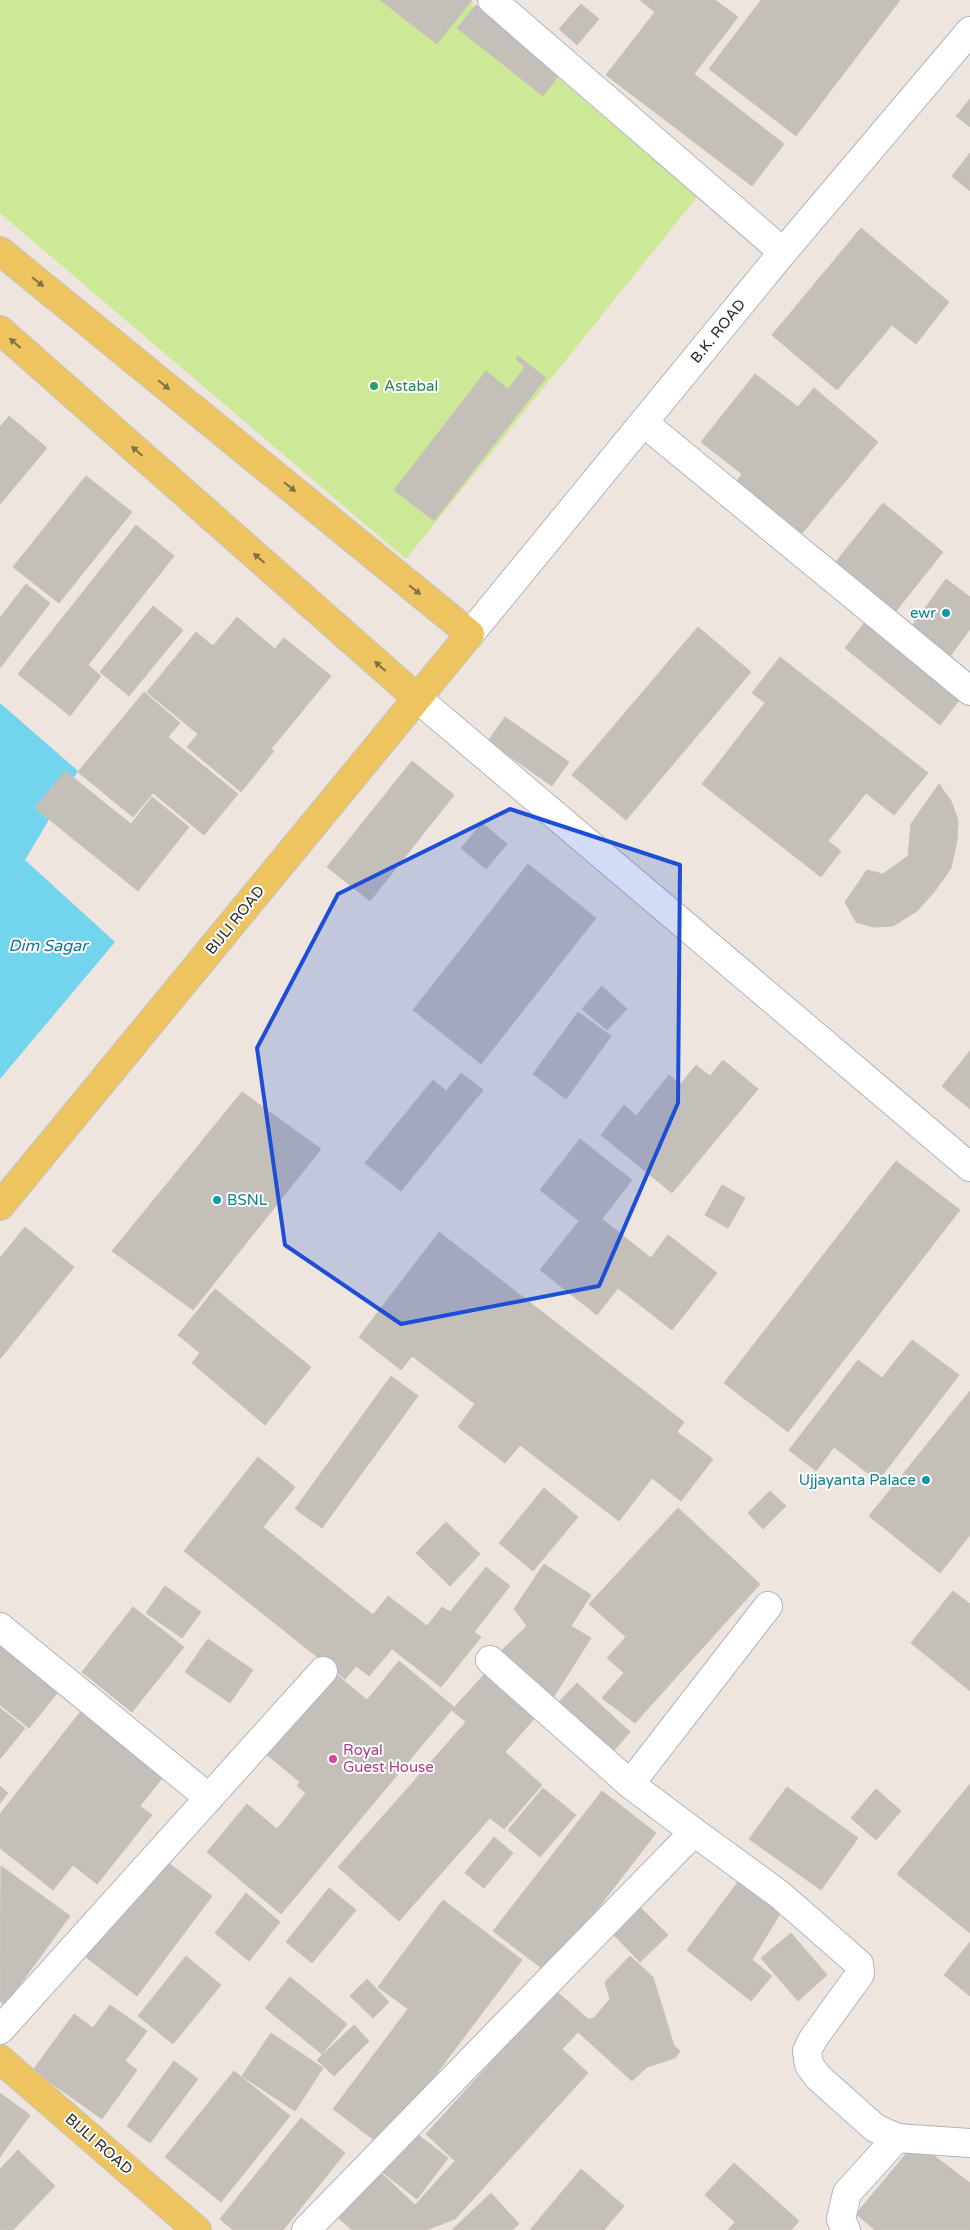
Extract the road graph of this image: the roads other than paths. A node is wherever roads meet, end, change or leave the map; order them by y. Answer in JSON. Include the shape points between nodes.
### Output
{"nodes":[{"id":1,"x":492,"y":0,"type":"edge"},
{"id":2,"x":970,"y":30,"type":"edge"},
{"id":3,"x":0,"y":251,"type":"edge"},
{"id":4,"x":783,"y":252,"type":"junction"},
{"id":5,"x":0,"y":330,"type":"edge"},
{"id":6,"x":644,"y":423,"type":"junction"},
{"id":7,"x":470,"y":634,"type":"junction"},
{"id":8,"x":970,"y":691,"type":"edge"},
{"id":9,"x":417,"y":698,"type":"junction"},
{"id":10,"x":970,"y":1167,"type":"edge"},
{"id":11,"x":0,"y":1206,"type":"edge"},
{"id":12,"x":768,"y":1606,"type":"dead end"},
{"id":13,"x":0,"y":1627,"type":"edge"},
{"id":14,"x":490,"y":1660,"type":"dead end"},
{"id":15,"x":323,"y":1671,"type":"dead end"},
{"id":16,"x":630,"y":1784,"type":"junction"},
{"id":17,"x":209,"y":1798,"type":"junction"},
{"id":18,"x":694,"y":1832,"type":"junction"},
{"id":19,"x":0,"y":2030,"type":"edge"},
{"id":20,"x":0,"y":2059,"type":"edge"},
{"id":21,"x":897,"y":2138,"type":"junction"},
{"id":22,"x":970,"y":2144,"type":"edge"},
{"id":23,"x":197,"y":2230,"type":"edge"},
{"id":24,"x":306,"y":2230,"type":"edge"},
{"id":25,"x":846,"y":2230,"type":"edge"}],
"edges":[{"from":1,"to":4,"type":"street"},
{"from":2,"to":4,"type":"street","name":"B.K. ROAD"},
{"from":3,"to":7,"type":"main road","one_way":true},
{"from":4,"to":6,"type":"street","name":"B.K. ROAD"},
{"from":9,"to":5,"type":"main road","one_way":true},
{"from":6,"to":7,"type":"street","name":"B.K. ROAD"},
{"from":6,"to":8,"type":"street"},
{"from":7,"to":9,"type":"main road","name":"BIJLI ROAD"},
{"from":9,"to":10,"type":"street"},
{"from":9,"to":11,"type":"main road","name":"BIJLI ROAD"},
{"from":12,"to":16,"type":"street"},
{"from":13,"to":17,"type":"street"},
{"from":14,"to":16,"type":"street"},
{"from":15,"to":17,"type":"street"},
{"from":16,"to":18,"type":"street"},
{"from":17,"to":19,"type":"street"},
{"from":18,"to":21,"type":"street","via":[[779,1894],[859,1964],[860,1974],[807,2051],[809,2065],[818,2078],[874,2128]]},
{"from":18,"to":24,"type":"street"},
{"from":20,"to":23,"type":"main road","name":"BIJLI ROAD"},
{"from":21,"to":22,"type":"street"},
{"from":21,"to":25,"type":"street","via":[[847,2193],[841,2219]]}]}
